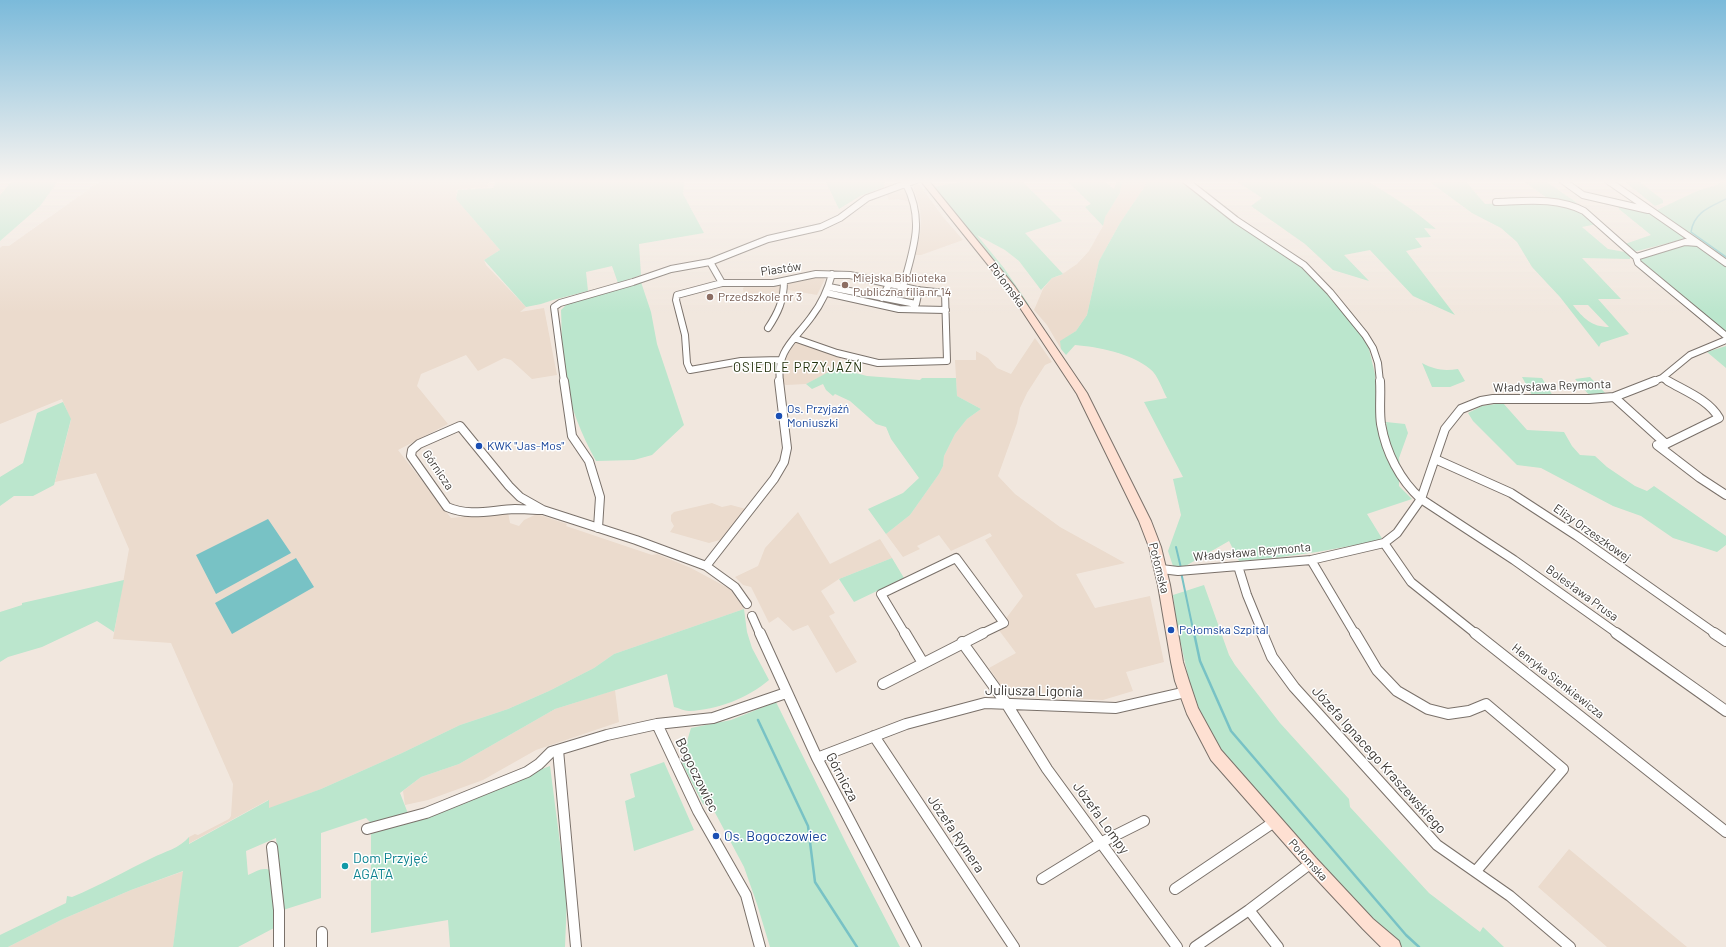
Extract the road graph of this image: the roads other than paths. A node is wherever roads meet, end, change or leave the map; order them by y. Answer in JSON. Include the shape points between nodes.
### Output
{"nodes":[{"id":1,"x":827,"y":224,"type":"edge"},
{"id":2,"x":917,"y":224,"type":"edge"},
{"id":3,"x":960,"y":224,"type":"edge"},
{"id":4,"x":1242,"y":224,"type":"edge"},
{"id":5,"x":1599,"y":224,"type":"edge"},
{"id":6,"x":1670,"y":224,"type":"edge"},
{"id":7,"x":1698,"y":243,"type":"junction"},
{"id":8,"x":1636,"y":257,"type":"junction"},
{"id":9,"x":710,"y":262,"type":"junction"},
{"id":10,"x":1726,"y":263,"type":"edge"},
{"id":11,"x":832,"y":274,"type":"junction"},
{"id":12,"x":784,"y":281,"type":"junction"},
{"id":13,"x":722,"y":283,"type":"junction"},
{"id":14,"x":889,"y":284,"type":"junction"},
{"id":15,"x":902,"y":287,"type":"junction"},
{"id":16,"x":828,"y":290,"type":"junction"},
{"id":17,"x":919,"y":290,"type":"junction"},
{"id":18,"x":882,"y":298,"type":"junction"},
{"id":19,"x":946,"y":310,"type":"junction"},
{"id":20,"x":768,"y":328,"type":"dead end"},
{"id":21,"x":1726,"y":336,"type":"edge"},
{"id":22,"x":794,"y":338,"type":"junction"},
{"id":23,"x":1726,"y":340,"type":"edge"},
{"id":24,"x":780,"y":360,"type":"junction"},
{"id":25,"x":1662,"y":378,"type":"junction"},
{"id":26,"x":1614,"y":397,"type":"junction"},
{"id":27,"x":1666,"y":444,"type":"junction"},
{"id":28,"x":1435,"y":459,"type":"junction"},
{"id":29,"x":1726,"y":495,"type":"edge"},
{"id":30,"x":1422,"y":499,"type":"junction"},
{"id":31,"x":543,"y":510,"type":"junction"},
{"id":32,"x":598,"y":528,"type":"junction"},
{"id":33,"x":1384,"y":543,"type":"junction"},
{"id":34,"x":1311,"y":560,"type":"junction"},
{"id":35,"x":706,"y":566,"type":"junction"},
{"id":36,"x":1238,"y":566,"type":"junction"},
{"id":37,"x":1161,"y":569,"type":"junction"},
{"id":38,"x":747,"y":604,"type":"dead end"},
{"id":39,"x":752,"y":616,"type":"dead end"},
{"id":40,"x":1726,"y":641,"type":"edge"},
{"id":41,"x":962,"y":642,"type":"junction"},
{"id":42,"x":923,"y":663,"type":"junction"},
{"id":43,"x":883,"y":684,"type":"dead end"},
{"id":44,"x":1186,"y":692,"type":"junction"},
{"id":45,"x":786,"y":693,"type":"junction"},
{"id":46,"x":1006,"y":703,"type":"junction"},
{"id":47,"x":1726,"y":711,"type":"edge"},
{"id":48,"x":658,"y":724,"type":"junction"},
{"id":49,"x":874,"y":736,"type":"junction"},
{"id":50,"x":555,"y":751,"type":"junction"},
{"id":51,"x":817,"y":758,"type":"junction"},
{"id":52,"x":1144,"y":821,"type":"dead end"},
{"id":53,"x":1274,"y":822,"type":"junction"},
{"id":54,"x":367,"y":829,"type":"dead end"},
{"id":55,"x":1726,"y":832,"type":"edge"},
{"id":56,"x":1102,"y":842,"type":"junction"},
{"id":57,"x":272,"y":847,"type":"dead end"},
{"id":58,"x":1310,"y":864,"type":"junction"},
{"id":59,"x":1476,"y":871,"type":"junction"},
{"id":60,"x":1042,"y":879,"type":"dead end"},
{"id":61,"x":1175,"y":889,"type":"dead end"},
{"id":62,"x":1249,"y":910,"type":"junction"},
{"id":63,"x":322,"y":932,"type":"dead end"},
{"id":64,"x":279,"y":947,"type":"edge"},
{"id":65,"x":322,"y":947,"type":"edge"},
{"id":66,"x":576,"y":947,"type":"edge"},
{"id":67,"x":760,"y":947,"type":"edge"},
{"id":68,"x":916,"y":947,"type":"edge"},
{"id":69,"x":1014,"y":947,"type":"edge"},
{"id":70,"x":1177,"y":947,"type":"edge"},
{"id":71,"x":1195,"y":947,"type":"edge"},
{"id":72,"x":1278,"y":947,"type":"edge"},
{"id":73,"x":1392,"y":947,"type":"edge"},
{"id":74,"x":1570,"y":947,"type":"edge"}],
"edges":[{"from":1,"to":9,"type":"street","via":[[768,239]]},
{"from":2,"to":15,"type":"street","via":[[916,239]]},
{"from":3,"to":37,"type":"street","name":"Połomska","via":[[1012,289],[1082,393],[1145,522]]},
{"from":4,"to":30,"type":"street","name":"Bolesława Prusa","via":[[1304,265],[1365,335],[1378,363],[1382,424],[1387,445],[1402,480]]},
{"from":5,"to":8,"type":"street"},
{"from":6,"to":7,"type":"street"},
{"from":7,"to":8,"type":"street","via":[[1685,242]]},
{"from":7,"to":10,"type":"street"},
{"from":8,"to":21,"type":"street","via":[[1638,263]]},
{"from":9,"to":13,"type":"street"},
{"from":9,"to":32,"type":"street","via":[[671,269],[554,307],[572,436],[589,461],[600,496]]},
{"from":11,"to":12,"type":"street","name":"Piastów","via":[[816,274]]},
{"from":11,"to":14,"type":"street","name":"Piastów"},
{"from":11,"to":16,"type":"street"},
{"from":12,"to":13,"type":"street","name":"Piastów"},
{"from":12,"to":20,"type":"street","via":[[785,296],[779,312]]},
{"from":13,"to":24,"type":"street","name":"Piastów","via":[[677,295],[676,300],[686,335],[686,354],[690,370],[741,361]]},
{"from":14,"to":15,"type":"street","name":"Piastów"},
{"from":14,"to":18,"type":"street"},
{"from":15,"to":17,"type":"street","name":"Piastów"},
{"from":16,"to":18,"type":"street"},
{"from":16,"to":19,"type":"street","via":[[871,305],[901,310]]},
{"from":16,"to":22,"type":"street","via":[[821,304]]},
{"from":17,"to":18,"type":"street","via":[[916,304]]},
{"from":17,"to":19,"type":"street","name":"Piastów","via":[[945,293]]},
{"from":19,"to":22,"type":"street","via":[[948,361],[878,363]]},
{"from":22,"to":24,"type":"street"},
{"from":23,"to":25,"type":"street","name":"Władysława Reymonta","via":[[1690,355]]},
{"from":24,"to":35,"type":"street","via":[[779,380],[787,448],[784,462],[774,479]]},
{"from":25,"to":26,"type":"street","name":"Władysława Reymonta"},
{"from":25,"to":27,"type":"street","via":[[1708,405],[1718,413],[1719,418]]},
{"from":26,"to":27,"type":"street"},
{"from":26,"to":28,"type":"street","name":"Władysława Reymonta","via":[[1510,398],[1481,401],[1461,409],[1453,418],[1445,429]]},
{"from":27,"to":29,"type":"street","via":[[1657,445]]},
{"from":28,"to":30,"type":"street","name":"Władysława Reymonta"},
{"from":28,"to":40,"type":"street","name":"Elizy Orzeszkowej","via":[[1511,493]]},
{"from":30,"to":33,"type":"street","name":"Władysława Reymonta","via":[[1397,532]]},
{"from":30,"to":47,"type":"street","name":"Bolesława Prusa","via":[[1514,560]]},
{"from":31,"to":31,"type":"street","name":"Górnicza","via":[[520,497],[509,486],[460,426],[419,444],[412,450],[414,462],[447,507],[454,512],[463,514],[515,509]]},
{"from":31,"to":32,"type":"street","name":"Górnicza"},
{"from":32,"to":35,"type":"street","name":"Górnicza"},
{"from":33,"to":34,"type":"street","name":"Władysława Reymonta"},
{"from":33,"to":55,"type":"street","name":"Henryka Sienkiewicza","via":[[1411,582],[1420,590]]},
{"from":34,"to":36,"type":"street","name":"Władysława Reymonta"},
{"from":34,"to":59,"type":"street","via":[[1377,670],[1397,691],[1428,709],[1448,714],[1469,711],[1486,704],[1563,769]]},
{"from":35,"to":38,"type":"street","name":"Górnicza","via":[[735,587]]},
{"from":36,"to":37,"type":"street","name":"Władysława Reymonta","via":[[1178,571]]},
{"from":36,"to":59,"type":"street","name":"Józefa Ignacego Kraszewskiego","via":[[1272,657],[1294,687],[1437,845]]},
{"from":37,"to":44,"type":"street","name":"Połomska","via":[[1177,662]]},
{"from":39,"to":45,"type":"street","name":"Górnicza"},
{"from":41,"to":42,"type":"street"},
{"from":41,"to":42,"type":"street","via":[[1004,623],[956,558],[881,594]]},
{"from":41,"to":46,"type":"street","name":"Józefa Lompy"},
{"from":42,"to":43,"type":"street"},
{"from":44,"to":46,"type":"street","name":"Juliusza Ligonia","via":[[1116,708]]},
{"from":44,"to":53,"type":"street","name":"Połomska","via":[[1194,716],[1216,756]]},
{"from":45,"to":48,"type":"street","name":"Bogoczowiec","via":[[713,718]]},
{"from":45,"to":51,"type":"street","name":"Górnicza"},
{"from":46,"to":49,"type":"street","name":"Juliusza Ligonia","via":[[966,706]]},
{"from":46,"to":56,"type":"street","name":"Józefa Lompy","via":[[1047,769]]},
{"from":48,"to":50,"type":"street","name":"Bogoczowiec","via":[[607,734]]},
{"from":48,"to":67,"type":"street","name":"Bogoczowiec","via":[[698,811],[746,895]]},
{"from":49,"to":51,"type":"street","name":"Juliusza Ligonia"},
{"from":49,"to":69,"type":"street","name":"Józefa Rymera"},
{"from":50,"to":54,"type":"street","via":[[527,772],[426,814]]},
{"from":50,"to":66,"type":"street"},
{"from":51,"to":68,"type":"street","name":"Górnicza"},
{"from":52,"to":56,"type":"street"},
{"from":53,"to":58,"type":"street","name":"Połomska"},
{"from":53,"to":61,"type":"street"},
{"from":56,"to":60,"type":"street"},
{"from":56,"to":70,"type":"street","name":"Józefa Lompy"},
{"from":57,"to":64,"type":"street","via":[[277,880]]},
{"from":58,"to":62,"type":"street"},
{"from":58,"to":73,"type":"street","name":"Połomska"},
{"from":59,"to":74,"type":"street","name":"Józefa Ignacego Kraszewskiego"},
{"from":62,"to":71,"type":"street"},
{"from":62,"to":72,"type":"street"},
{"from":63,"to":65,"type":"street"}]}
